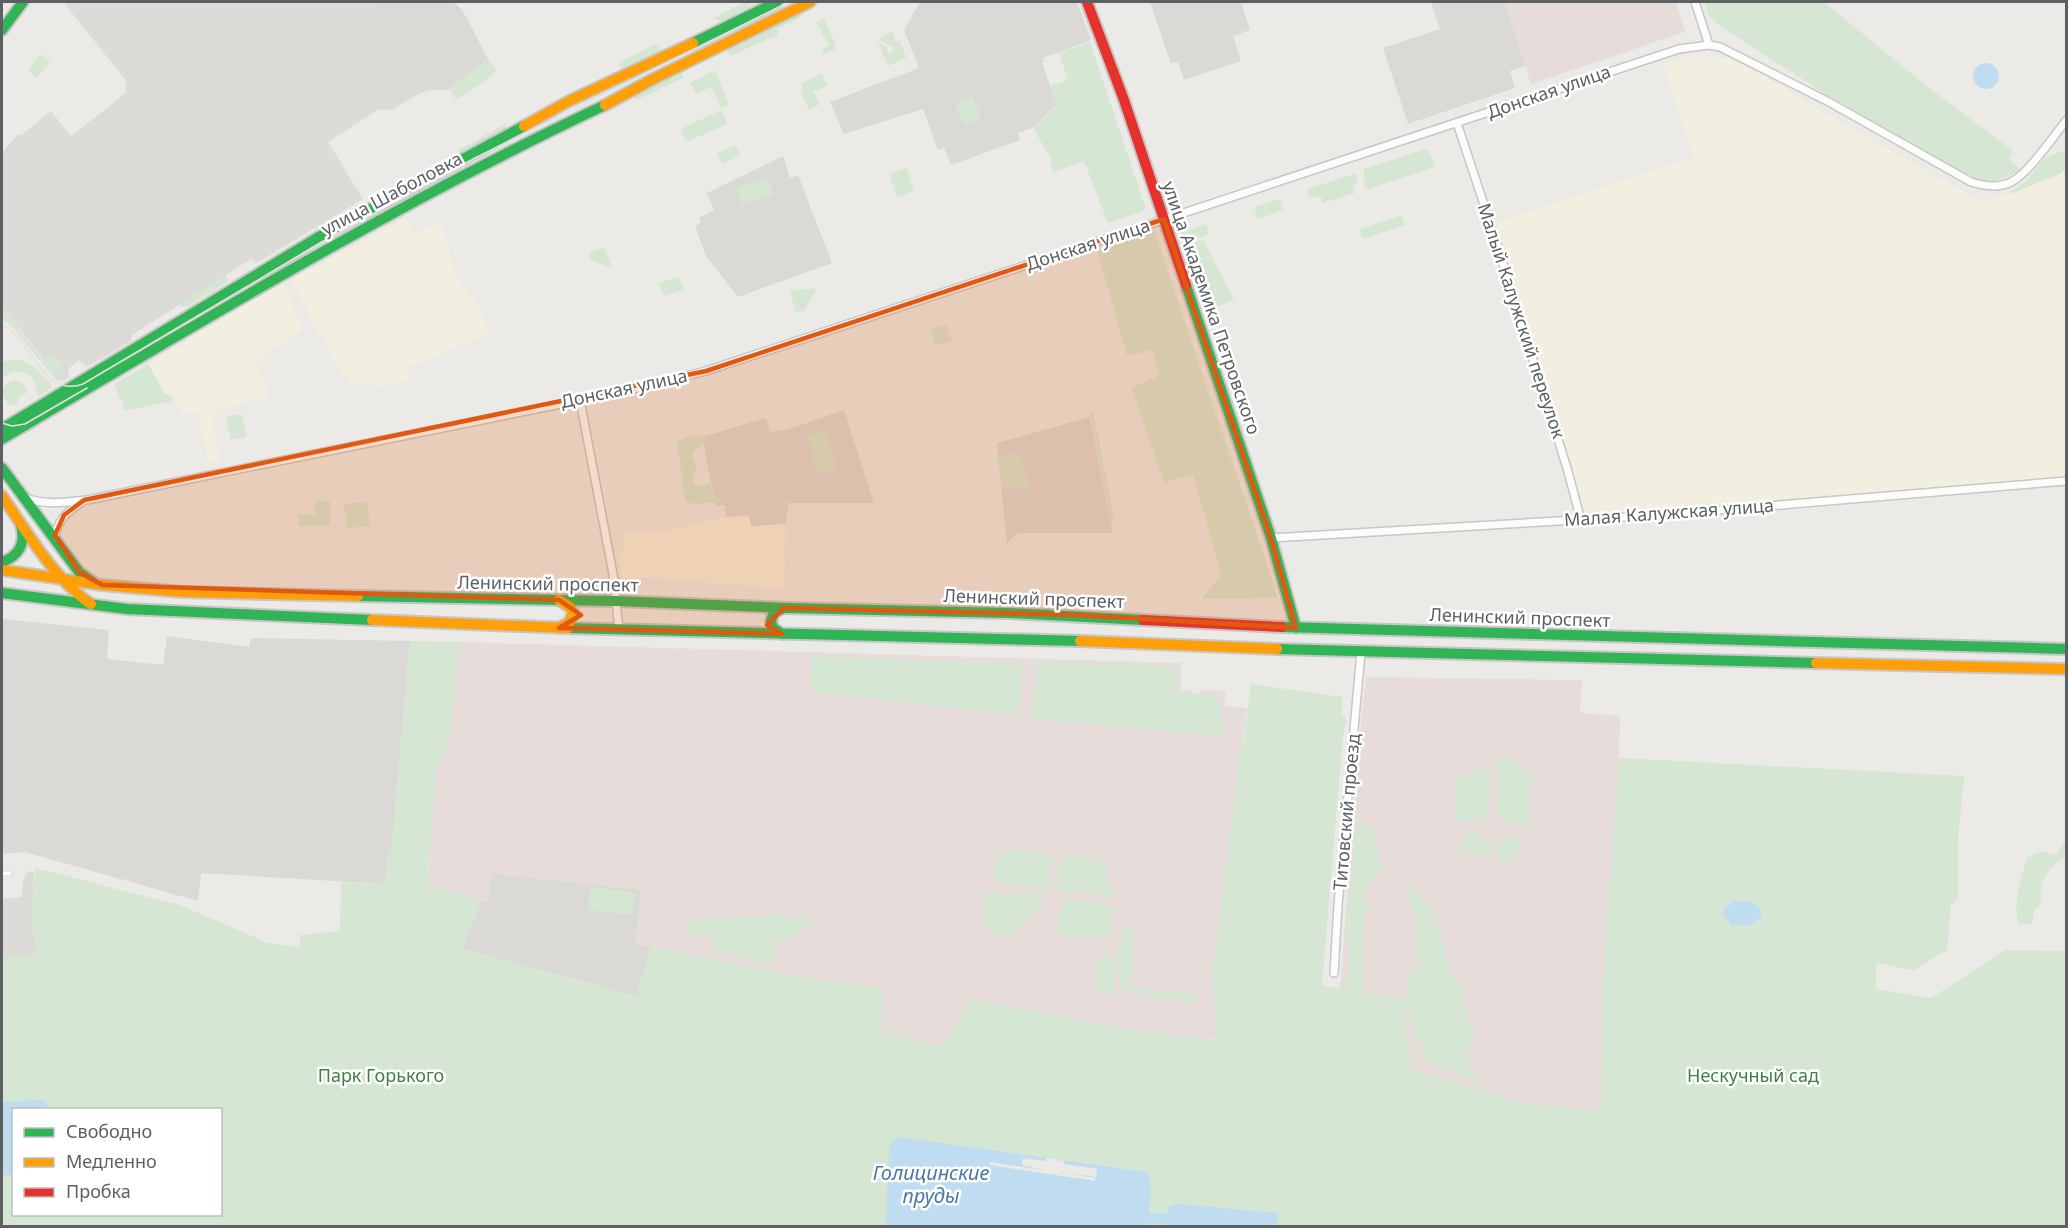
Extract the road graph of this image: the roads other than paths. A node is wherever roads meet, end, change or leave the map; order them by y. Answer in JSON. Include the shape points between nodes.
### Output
{"nodes":[{"id":1,"x":23,"y":2,"type":"edge"},
{"id":2,"x":778,"y":2,"type":"edge"},
{"id":3,"x":810,"y":2,"type":"edge"},
{"id":4,"x":1087,"y":2,"type":"edge"},
{"id":5,"x":1695,"y":2,"type":"edge"},
{"id":6,"x":786,"y":14,"type":"junction"},
{"id":7,"x":2,"y":30,"type":"edge"},
{"id":8,"x":1709,"y":45,"type":"junction"},
{"id":9,"x":2067,"y":121,"type":"edge"},
{"id":10,"x":1457,"y":123,"type":"junction"},
{"id":11,"x":1164,"y":219,"type":"junction"},
{"id":12,"x":580,"y":400,"type":"junction"},
{"id":13,"x":2,"y":429,"type":"edge"},
{"id":14,"x":2,"y":439,"type":"edge"},
{"id":15,"x":2,"y":468,"type":"edge"},
{"id":16,"x":2067,"y":481,"type":"edge"},
{"id":17,"x":2,"y":496,"type":"edge"},
{"id":18,"x":22,"y":496,"type":"junction"},
{"id":19,"x":84,"y":500,"type":"junction"},
{"id":20,"x":17,"y":517,"type":"junction"},
{"id":21,"x":1581,"y":520,"type":"junction"},
{"id":22,"x":1271,"y":538,"type":"junction"},
{"id":23,"x":55,"y":541,"type":"junction"},
{"id":24,"x":2,"y":562,"type":"edge"},
{"id":25,"x":2,"y":570,"type":"edge"},
{"id":26,"x":64,"y":581,"type":"junction"},
{"id":27,"x":102,"y":585,"type":"junction"},
{"id":28,"x":2,"y":592,"type":"edge"},
{"id":29,"x":559,"y":600,"type":"junction"},
{"id":30,"x":616,"y":601,"type":"junction"},
{"id":31,"x":100,"y":607,"type":"junction"},
{"id":32,"x":783,"y":608,"type":"junction"},
{"id":33,"x":560,"y":628,"type":"junction"},
{"id":34,"x":1296,"y":628,"type":"junction"},
{"id":35,"x":619,"y":629,"type":"junction"},
{"id":36,"x":782,"y":634,"type":"junction"},
{"id":37,"x":2067,"y":649,"type":"edge"},
{"id":38,"x":1361,"y":652,"type":"junction"},
{"id":39,"x":2067,"y":669,"type":"edge"},
{"id":40,"x":1334,"y":974,"type":"dead end"}],
"edges":[{"from":1,"to":7,"type":"main road"},
{"from":2,"to":6,"type":"street"},
{"from":2,"to":13,"type":"main road","name":"улица Шаболовка","via":[[569,101],[327,233]]},
{"from":3,"to":6,"type":"main road","name":"улица Шаболовка"},
{"from":4,"to":11,"type":"main road","name":"улица Академика Петровского"},
{"from":5,"to":8,"type":"street"},
{"from":6,"to":14,"type":"main road","name":"улица Шаболовка","via":[[528,141],[323,250]]},
{"from":8,"to":9,"type":"street","name":"Донская улица","via":[[1754,63],[1971,182],[1985,186],[2012,182]]},
{"from":8,"to":10,"type":"street","name":"Донская улица","via":[[1679,49]]},
{"from":10,"to":11,"type":"street","name":"Донская улица"},
{"from":10,"to":21,"type":"street","name":"Малый Калужский переулок"},
{"from":11,"to":12,"type":"street","name":"Донская улица","via":[[706,371]]},
{"from":11,"to":22,"type":"main road","name":"улица Академика Петровского"},
{"from":12,"to":19,"type":"street","name":"Донская улица"},
{"from":12,"to":30,"type":"street"},
{"from":15,"to":18,"type":"main road"},
{"from":16,"to":21,"type":"street","name":"Малая Калужская улица"},
{"from":17,"to":20,"type":"main road"},
{"from":18,"to":19,"type":"street","name":"Донская улица","via":[[39,502]]},
{"from":18,"to":23,"type":"main road"},
{"from":19,"to":23,"type":"street","name":"Донская улица","via":[[64,515]]},
{"from":20,"to":24,"type":"main road","via":[[23,530],[22,544],[16,555]]},
{"from":20,"to":26,"type":"main road"},
{"from":21,"to":22,"type":"street","name":"Малая Калужская улица"},
{"from":22,"to":34,"type":"main road","name":"улица Академика Петровского"},
{"from":23,"to":27,"type":"main road","via":[[79,572]]},
{"from":25,"to":26,"type":"main road","name":"Ленинский проспект"},
{"from":26,"to":27,"type":"main road","name":"Ленинский проспект"},
{"from":26,"to":31,"type":"main road","via":[[80,598]]},
{"from":27,"to":29,"type":"main road","name":"Ленинский проспект","via":[[182,592]]},
{"from":28,"to":31,"type":"main road","name":"Ленинский проспект"},
{"from":29,"to":30,"type":"main road","name":"Ленинский проспект"},
{"from":29,"to":33,"type":"main road","via":[[573,612],[570,622]]},
{"from":30,"to":32,"type":"main road","name":"Ленинский проспект"},
{"from":30,"to":35,"type":"street"},
{"from":31,"to":33,"type":"main road","name":"Ленинский проспект"},
{"from":32,"to":34,"type":"main road","name":"Ленинский проспект","via":[[1076,615]]},
{"from":32,"to":36,"type":"main road","via":[[774,612],[771,621]]},
{"from":33,"to":35,"type":"main road","name":"Ленинский проспект"},
{"from":34,"to":37,"type":"main road","name":"Ленинский проспект"},
{"from":35,"to":36,"type":"main road","name":"Ленинский проспект"},
{"from":36,"to":38,"type":"main road","name":"Ленинский проспект"},
{"from":38,"to":39,"type":"main road","name":"Ленинский проспект"},
{"from":38,"to":40,"type":"street","name":"Титовский проезд"}]}
